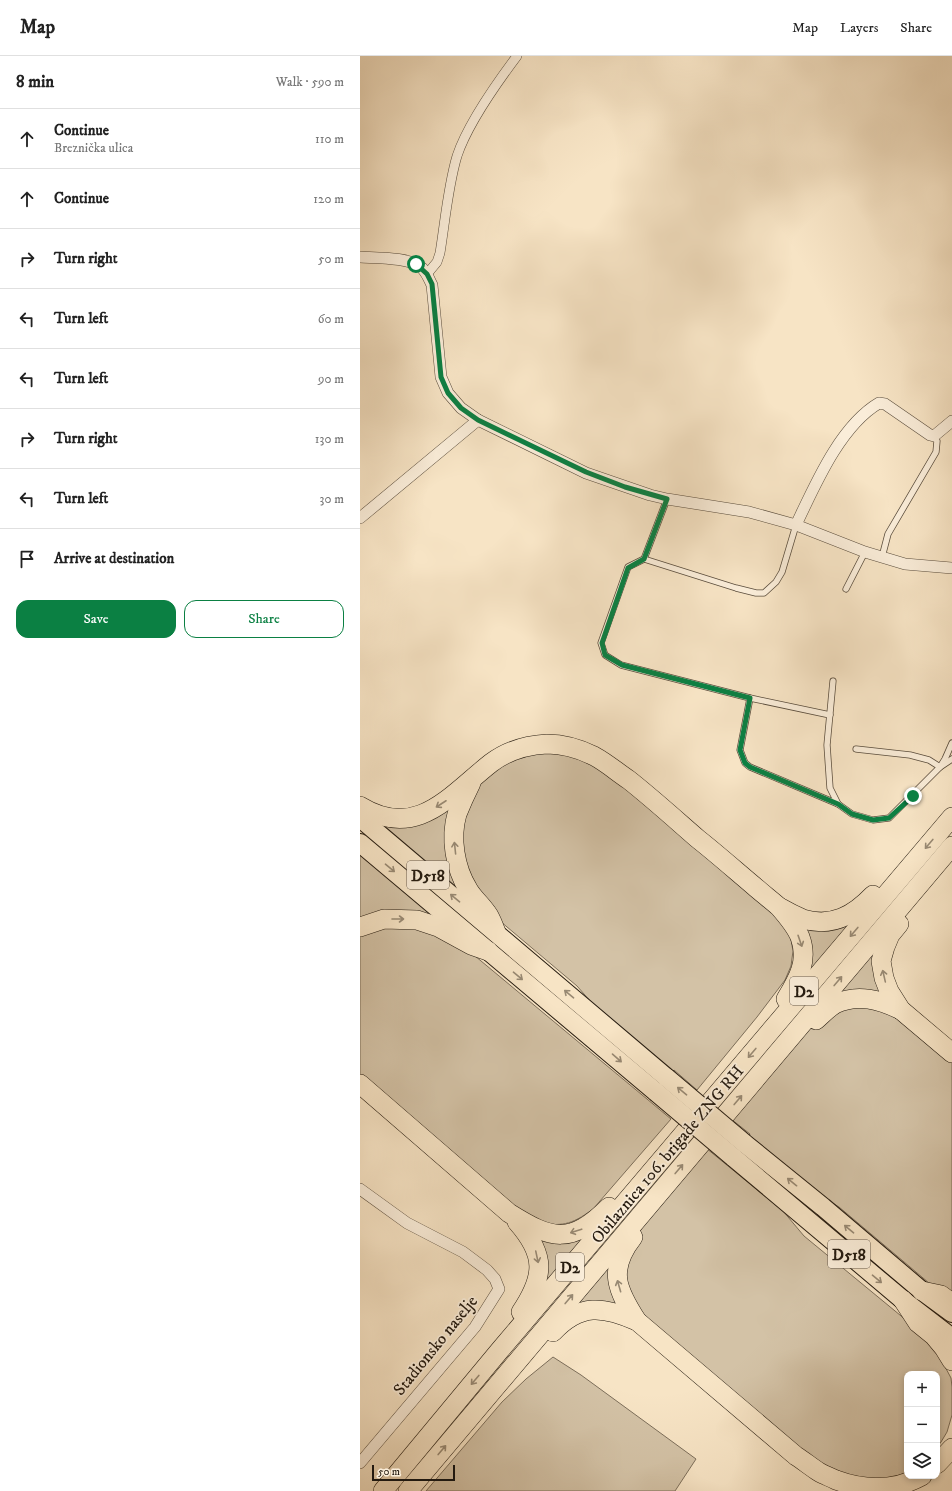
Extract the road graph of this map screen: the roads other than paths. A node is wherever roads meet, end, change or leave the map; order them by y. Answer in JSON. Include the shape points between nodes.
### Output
{"nodes":[{"id":1,"x":517,"y":56,"type":"edge"},
{"id":2,"x":360,"y":257,"type":"edge"},
{"id":3,"x":427,"y":274,"type":"junction"},
{"id":4,"x":478,"y":420,"type":"junction"},
{"id":5,"x":952,"y":421,"type":"edge"},
{"id":6,"x":934,"y":436,"type":"junction"},
{"id":7,"x":667,"y":499,"type":"junction"},
{"id":8,"x":360,"y":518,"type":"edge"},
{"id":9,"x":796,"y":525,"type":"junction"},
{"id":10,"x":865,"y":552,"type":"junction"},
{"id":11,"x":882,"y":557,"type":"junction"},
{"id":12,"x":644,"y":559,"type":"junction"},
{"id":13,"x":952,"y":568,"type":"edge"},
{"id":14,"x":846,"y":589,"type":"dead end"},
{"id":15,"x":833,"y":681,"type":"dead end"},
{"id":16,"x":750,"y":698,"type":"junction"},
{"id":17,"x":830,"y":715,"type":"junction"},
{"id":18,"x":952,"y":743,"type":"edge"},
{"id":19,"x":856,"y":749,"type":"dead end"},
{"id":20,"x":952,"y":759,"type":"edge"},
{"id":21,"x":940,"y":767,"type":"junction"},
{"id":22,"x":472,"y":780,"type":"junction"},
{"id":23,"x":838,"y":804,"type":"junction"},
{"id":24,"x":360,"y":806,"type":"edge"},
{"id":25,"x":952,"y":817,"type":"edge"},
{"id":26,"x":360,"y":818,"type":"edge"},
{"id":27,"x":360,"y":843,"type":"edge"},
{"id":28,"x":952,"y":846,"type":"edge"},
{"id":29,"x":913,"y":877,"type":"junction"},
{"id":30,"x":779,"y":908,"type":"junction"},
{"id":31,"x":360,"y":927,"type":"edge"},
{"id":32,"x":496,"y":932,"type":"junction"},
{"id":33,"x":488,"y":951,"type":"junction"},
{"id":34,"x":901,"y":1010,"type":"junction"},
{"id":35,"x":768,"y":1033,"type":"junction"},
{"id":36,"x":786,"y":1043,"type":"junction"},
{"id":37,"x":952,"y":1053,"type":"edge"},
{"id":38,"x":360,"y":1084,"type":"edge"},
{"id":39,"x":661,"y":1085,"type":"junction"},
{"id":40,"x":641,"y":1184,"type":"junction"},
{"id":41,"x":360,"y":1189,"type":"edge"},
{"id":42,"x":654,"y":1199,"type":"junction"},
{"id":43,"x":509,"y":1213,"type":"junction"},
{"id":44,"x":922,"y":1291,"type":"junction"},
{"id":45,"x":903,"y":1300,"type":"junction"},
{"id":46,"x":952,"y":1303,"type":"edge"},
{"id":47,"x":952,"y":1313,"type":"edge"},
{"id":48,"x":637,"y":1321,"type":"junction"},
{"id":49,"x":952,"y":1338,"type":"edge"},
{"id":50,"x":500,"y":1350,"type":"junction"},
{"id":51,"x":517,"y":1361,"type":"junction"},
{"id":52,"x":952,"y":1361,"type":"edge"},
{"id":53,"x":952,"y":1448,"type":"edge"},
{"id":54,"x":940,"y":1461,"type":"edge"},
{"id":55,"x":360,"y":1463,"type":"edge"},
{"id":56,"x":917,"y":1479,"type":"edge"},
{"id":57,"x":383,"y":1491,"type":"edge"},
{"id":58,"x":408,"y":1491,"type":"edge"}],
"edges":[{"from":1,"to":3,"type":"street","via":[[484,103],[458,156],[438,262]]},
{"from":2,"to":3,"type":"street","via":[[406,261],[416,264]]},
{"from":3,"to":4,"type":"street","via":[[432,284],[441,377],[448,393],[461,408]]},
{"from":4,"to":7,"type":"street","via":[[586,472]]},
{"from":4,"to":8,"type":"street"},
{"from":5,"to":6,"type":"street"},
{"from":6,"to":9,"type":"street","via":[[885,404],[879,403],[870,408],[859,417],[841,440]]},
{"from":6,"to":11,"type":"lane","via":[[937,441],[936,452],[888,534]]},
{"from":7,"to":9,"type":"street","via":[[749,512]]},
{"from":7,"to":12,"type":"lane"},
{"from":9,"to":10,"type":"street"},
{"from":9,"to":12,"type":"lane","via":[[782,572],[764,593],[736,588]]},
{"from":10,"to":11,"type":"street"},
{"from":10,"to":14,"type":"lane"},
{"from":11,"to":13,"type":"street","via":[[905,564]]},
{"from":12,"to":16,"type":"lane","via":[[628,568],[602,643],[605,655],[622,665]]},
{"from":15,"to":17,"type":"lane"},
{"from":16,"to":17,"type":"lane"},
{"from":16,"to":23,"type":"lane","via":[[740,750],[745,763]]},
{"from":17,"to":23,"type":"lane","via":[[826,745],[830,788]]},
{"from":18,"to":21,"type":"lane"},
{"from":19,"to":21,"type":"lane","via":[[910,755],[929,760]]},
{"from":20,"to":21,"type":"lane"},
{"from":21,"to":23,"type":"lane","via":[[889,818],[873,820],[852,814]]},
{"from":22,"to":24,"type":"highway","one_way":true,"via":[[429,812],[414,816],[384,816]]},
{"from":22,"to":30,"type":"highway","via":[[491,763],[518,749],[549,744],[580,750],[608,764],[646,794]]},
{"from":32,"to":22,"type":"highway","one_way":true,"via":[[486,912],[467,888],[457,861],[454,836],[457,816]]},
{"from":25,"to":29,"type":"highway","name":"Obilaznica 106. brigade ZNG RH","number":"D2","one_way":true},
{"from":32,"to":26,"type":"main road","number":"D518","one_way":true},
{"from":27,"to":33,"type":"main road","number":"D518","one_way":true},
{"from":28,"to":29,"type":"highway","name":"Obilaznica 106. brigade ZNG RH","number":"D2"},
{"from":29,"to":30,"type":"highway","via":[[887,882],[856,911],[847,917],[830,921],[803,919]]},
{"from":34,"to":29,"type":"highway","one_way":true,"via":[[889,991],[881,962],[890,935],[911,906]]},
{"from":29,"to":35,"type":"highway","name":"Obilaznica 106. brigade ZNG RH","number":"D2","one_way":true},
{"from":36,"to":29,"type":"highway","name":"Obilaznica 106. brigade ZNG RH","number":"D2","one_way":true},
{"from":30,"to":35,"type":"highway","one_way":true,"via":[[799,937],[803,951],[802,967],[798,981]]},
{"from":31,"to":33,"type":"highway","one_way":true,"via":[[384,919],[418,920]]},
{"from":39,"to":32,"type":"main road","number":"D518","one_way":true},
{"from":33,"to":39,"type":"main road","number":"D518","one_way":true},
{"from":34,"to":36,"type":"highway","via":[[871,999],[849,999],[834,1005]]},
{"from":34,"to":37,"type":"highway"},
{"from":35,"to":40,"type":"highway","name":"Obilaznica 106. brigade ZNG RH","number":"D2","one_way":true},
{"from":42,"to":36,"type":"highway","name":"Obilaznica 106. brigade ZNG RH","number":"D2","one_way":true},
{"from":38,"to":43,"type":"highway"},
{"from":44,"to":39,"type":"main road","number":"D518","one_way":true,"bridge":true,"via":[[744,1143]]},
{"from":39,"to":45,"type":"main road","number":"D518","one_way":true,"bridge":true,"via":[[733,1157]]},
{"from":40,"to":43,"type":"highway","one_way":true,"via":[[619,1197],[581,1230],[568,1233],[544,1232]]},
{"from":40,"to":50,"type":"highway","name":"Obilaznica 106. brigade ZNG RH","number":"D2"},
{"from":41,"to":55,"type":"street","name":"Stadionsko naselje","via":[[407,1222],[463,1252],[487,1270],[499,1289],[475,1327]]},
{"from":48,"to":42,"type":"highway","one_way":true,"via":[[620,1292],[618,1268],[627,1244],[636,1234]]},
{"from":51,"to":42,"type":"highway","name":"Obilaznica 106. brigade ZNG RH","number":"D2","one_way":true},
{"from":43,"to":50,"type":"highway","one_way":true,"via":[[534,1245],[539,1270],[532,1296],[507,1334]]},
{"from":44,"to":46,"type":"highway","via":[[941,1295]]},
{"from":44,"to":47,"type":"main road","number":"D518"},
{"from":45,"to":49,"type":"main road","number":"D518"},
{"from":45,"to":52,"type":"highway","via":[[918,1323],[934,1336]]},
{"from":48,"to":51,"type":"highway","via":[[618,1312],[594,1309],[579,1312],[561,1323],[543,1343]]},
{"from":48,"to":56,"type":"highway","via":[[796,1456],[820,1473],[871,1490],[892,1488]]},
{"from":50,"to":57,"type":"highway","name":"Obilaznica 106. brigade ZNG RH","number":"D2","one_way":true},
{"from":58,"to":51,"type":"highway","name":"Obilaznica 106. brigade ZNG RH","number":"D2","one_way":true},
{"from":53,"to":54,"type":"highway"}]}
